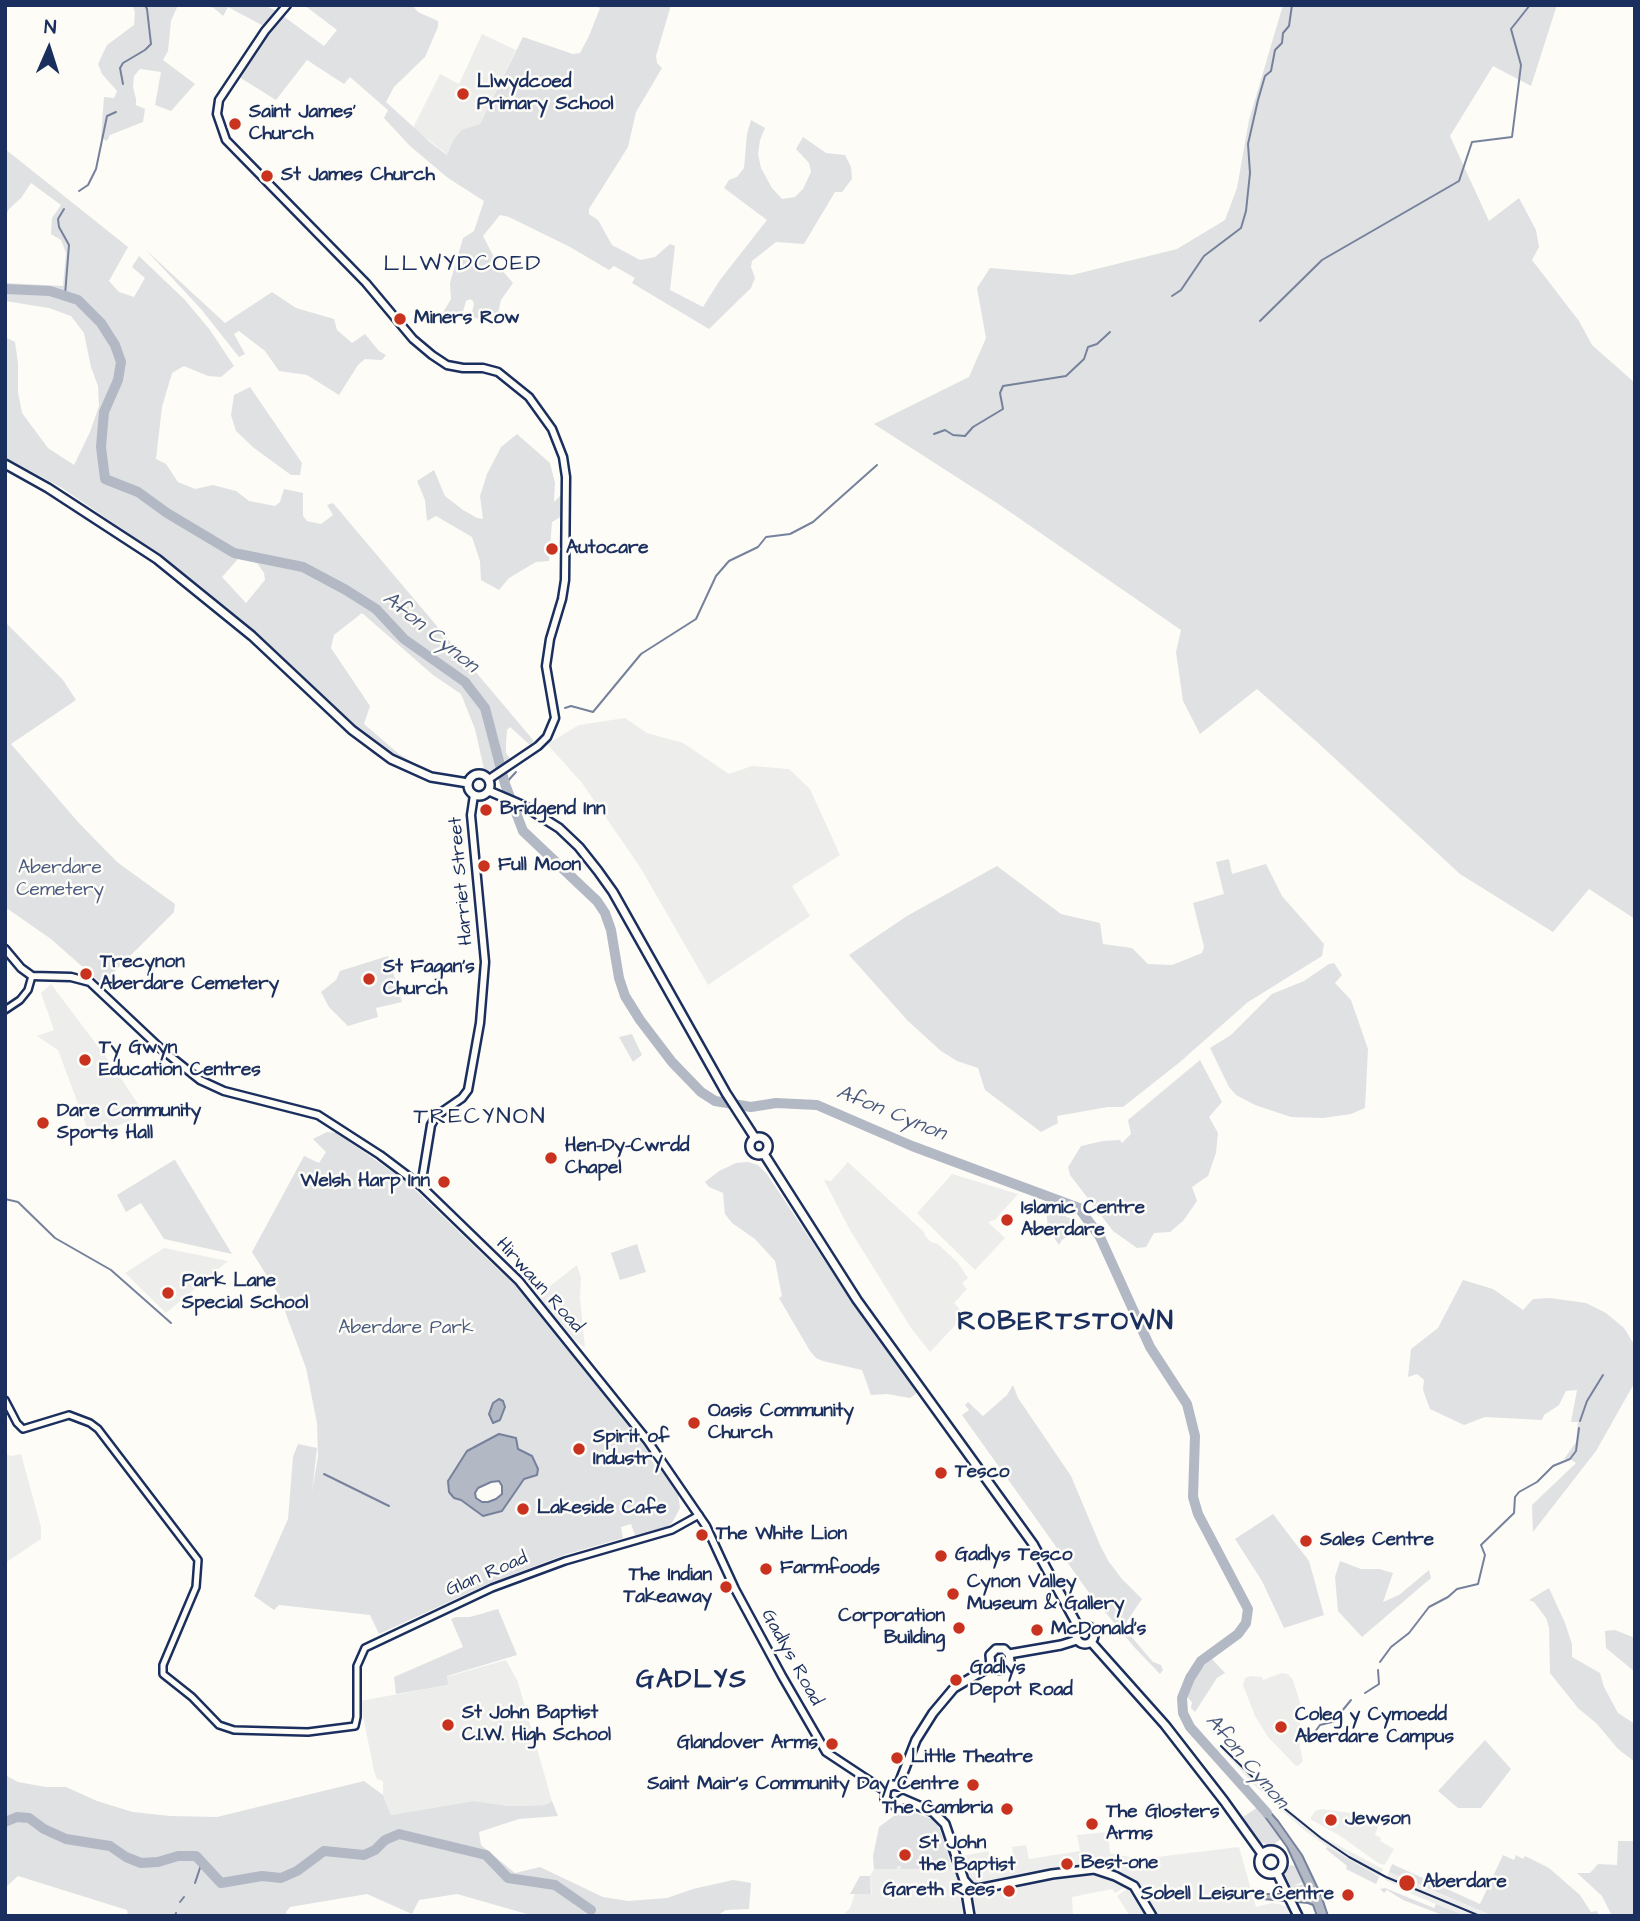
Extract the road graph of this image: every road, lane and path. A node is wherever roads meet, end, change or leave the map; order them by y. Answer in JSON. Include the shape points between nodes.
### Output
{"nodes":[{"id":1,"x":287,"y":5,"type":"edge"},
{"id":2,"x":5,"y":464,"type":"edge"},
{"id":3,"x":492,"y":777,"type":"junction"},
{"id":4,"x":468,"y":783,"type":"junction"},
{"id":5,"x":489,"y":791,"type":"junction"},
{"id":6,"x":474,"y":795,"type":"junction"},
{"id":7,"x":5,"y":949,"type":"edge"},
{"id":8,"x":32,"y":976,"type":"junction"},
{"id":9,"x":5,"y":1010,"type":"edge"},
{"id":10,"x":755,"y":1138,"type":"junction"},
{"id":11,"x":764,"y":1154,"type":"junction"},
{"id":12,"x":421,"y":1186,"type":"junction"},
{"id":13,"x":5,"y":1400,"type":"edge"},
{"id":14,"x":699,"y":1515,"type":"junction"},
{"id":15,"x":1079,"y":1628,"type":"junction"},
{"id":16,"x":1077,"y":1640,"type":"junction"},
{"id":17,"x":1091,"y":1642,"type":"junction"},
{"id":18,"x":1009,"y":1654,"type":"junction"},
{"id":19,"x":991,"y":1665,"type":"junction"},
{"id":20,"x":898,"y":1786,"type":"junction"},
{"id":21,"x":885,"y":1791,"type":"junction"},
{"id":22,"x":903,"y":1800,"type":"junction"},
{"id":23,"x":1262,"y":1854,"type":"junction"},
{"id":24,"x":1276,"y":1872,"type":"junction"},
{"id":25,"x":964,"y":1880,"type":"junction"},
{"id":26,"x":970,"y":1916,"type":"edge"},
{"id":27,"x":1152,"y":1916,"type":"edge"},
{"id":28,"x":1298,"y":1916,"type":"edge"}],
"edges":[{"from":1,"to":3,"type":"main road","via":[[219,100],[217,114],[226,141],[366,283],[413,339],[447,365],[498,372],[528,397],[558,440],[566,477],[565,580],[545,666],[555,718],[538,746]]},
{"from":2,"to":4,"type":"main road","via":[[157,559],[391,759],[431,777]]},
{"from":3,"to":4,"type":"main road","via":[[478,774]]},
{"from":3,"to":5,"type":"main road"},
{"from":4,"to":6,"type":"main road"},
{"from":5,"to":6,"type":"main road","via":[[484,796]]},
{"from":5,"to":10,"type":"main road","via":[[524,806],[579,847],[613,892]]},
{"from":6,"to":12,"type":"main road","name":"Harriet Street","via":[[471,815],[485,962],[480,1023],[468,1090],[431,1125]]},
{"from":7,"to":8,"type":"main road"},
{"from":8,"to":9,"type":"street","via":[[28,990]]},
{"from":8,"to":12,"type":"main road","name":"Hirwaun Road","via":[[90,982],[200,1080],[224,1091],[318,1115]]},
{"from":10,"to":11,"type":"main road","via":[[768,1143]]},
{"from":10,"to":11,"type":"main road","via":[[751,1151]]},
{"from":11,"to":15,"type":"main road","via":[[857,1300],[1034,1544]]},
{"from":12,"to":14,"type":"main road","name":"Hirwaun Road","via":[[525,1289],[647,1440]]},
{"from":13,"to":14,"type":"street","name":"Glan Road","via":[[23,1429],[69,1415],[99,1429],[198,1560],[198,1580],[163,1674],[226,1728],[308,1732],[350,1728],[357,1724],[360,1653],[373,1643],[504,1583],[672,1530]]},
{"from":14,"to":21,"type":"main road","name":"Gadlys Road","via":[[761,1638],[827,1752]]},
{"from":15,"to":16,"type":"main road"},
{"from":15,"to":17,"type":"main road","via":[[1093,1630]]},
{"from":16,"to":17,"type":"main road"},
{"from":16,"to":18,"type":"main road"},
{"from":17,"to":23,"type":"main road","via":[[1165,1725]]},
{"from":18,"to":19,"type":"main road","via":[[1007,1667],[1000,1670]]},
{"from":18,"to":19,"type":"main road","via":[[1004,1649],[994,1650]]},
{"from":19,"to":20,"type":"main road","via":[[954,1688],[933,1713]]},
{"from":20,"to":21,"type":"main road"},
{"from":20,"to":22,"type":"main road"},
{"from":21,"to":22,"type":"main road","via":[[884,1799],[890,1805]]},
{"from":22,"to":25,"type":"main road","via":[[933,1812],[945,1824]]},
{"from":23,"to":24,"type":"main road","via":[[1260,1868],[1269,1874]]},
{"from":23,"to":24,"type":"main road","via":[[1272,1851],[1280,1856],[1282,1865]]},
{"from":24,"to":28,"type":"main road"},
{"from":25,"to":26,"type":"main road"},
{"from":25,"to":27,"type":"main road","via":[[978,1889],[1094,1869],[1128,1881]]}]}
